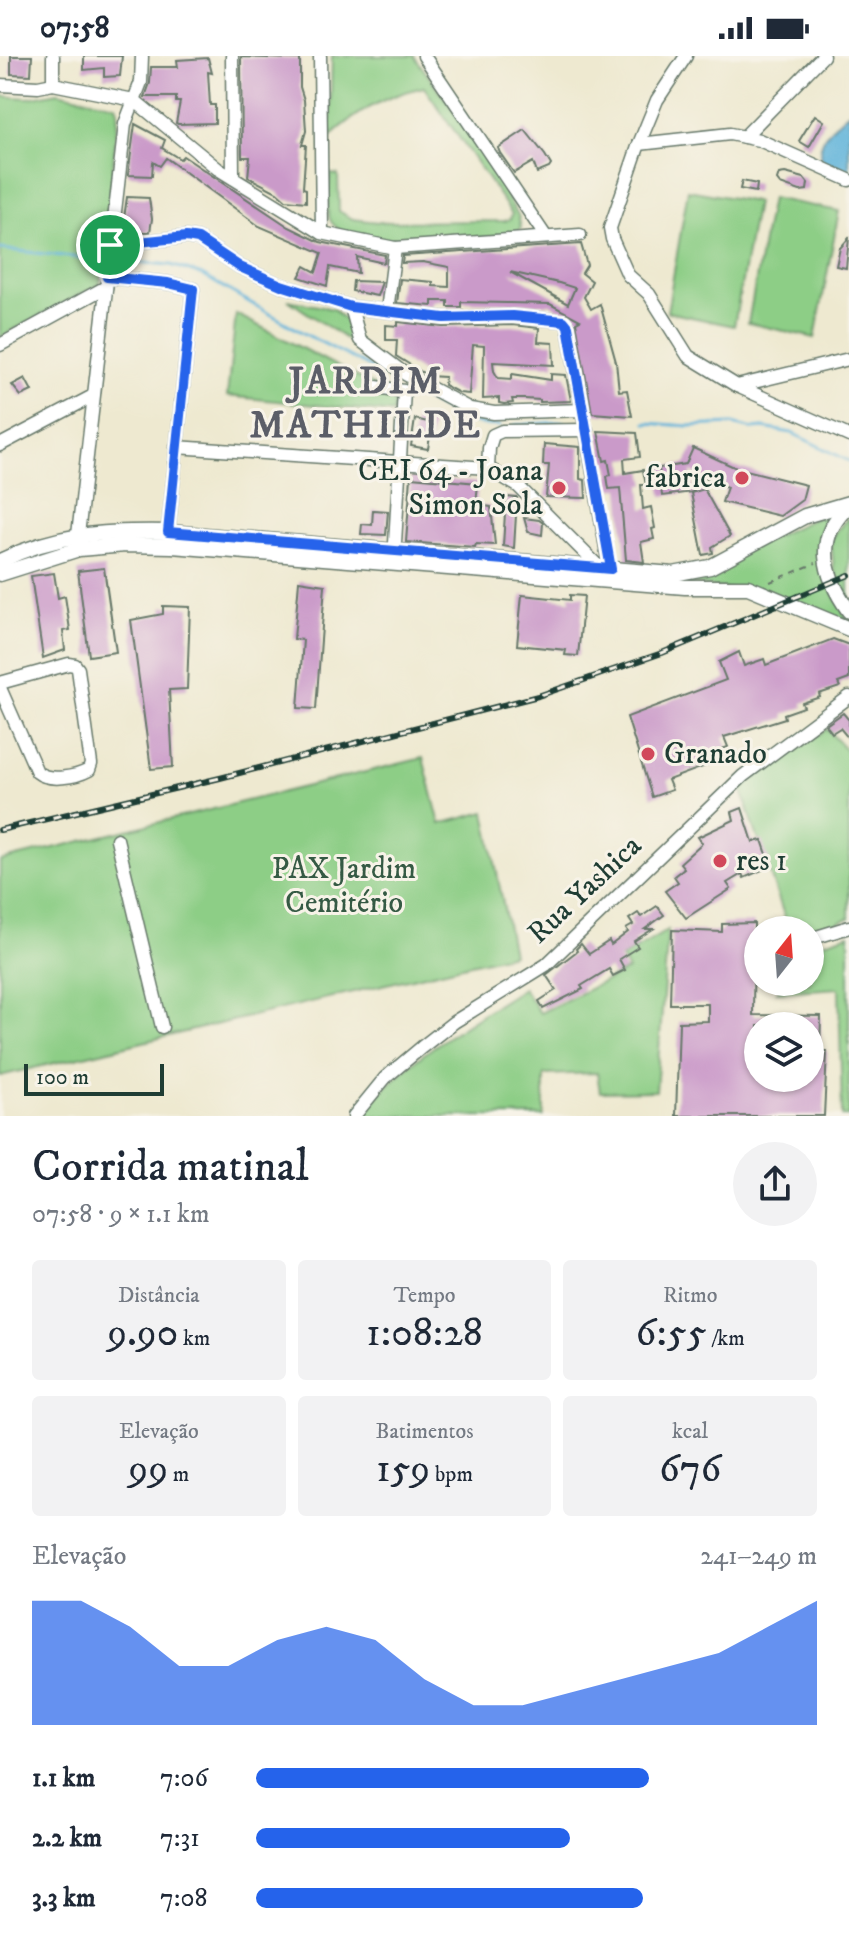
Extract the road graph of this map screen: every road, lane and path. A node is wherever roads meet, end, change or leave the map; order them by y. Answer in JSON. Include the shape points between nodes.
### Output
{"nodes":[{"id":1,"x":53,"y":56,"type":"edge"},
{"id":2,"x":142,"y":56,"type":"edge"},
{"id":3,"x":232,"y":56,"type":"edge"},
{"id":4,"x":320,"y":56,"type":"edge"},
{"id":5,"x":424,"y":56,"type":"edge"},
{"id":6,"x":686,"y":56,"type":"edge"},
{"id":7,"x":823,"y":56,"type":"edge"},
{"id":8,"x":53,"y":84,"type":"junction"},
{"id":9,"x":0,"y":85,"type":"edge"},
{"id":10,"x":134,"y":100,"type":"junction"},
{"id":11,"x":744,"y":137,"type":"junction"},
{"id":12,"x":639,"y":144,"type":"junction"},
{"id":13,"x":233,"y":178,"type":"junction"},
{"id":14,"x":849,"y":180,"type":"edge"},
{"id":15,"x":322,"y":233,"type":"junction"},
{"id":16,"x":580,"y":235,"type":"dead end"},
{"id":17,"x":546,"y":237,"type":"junction"},
{"id":18,"x":110,"y":245,"type":"junction"},
{"id":19,"x":395,"y":248,"type":"junction"},
{"id":20,"x":106,"y":282,"type":"junction"},
{"id":21,"x":86,"y":298,"type":"junction"},
{"id":22,"x":351,"y":307,"type":"junction"},
{"id":23,"x":103,"y":309,"type":"junction"},
{"id":24,"x":387,"y":311,"type":"junction"},
{"id":25,"x":0,"y":345,"type":"edge"},
{"id":26,"x":849,"y":359,"type":"edge"},
{"id":27,"x":405,"y":374,"type":"junction"},
{"id":28,"x":737,"y":386,"type":"junction"},
{"id":29,"x":93,"y":396,"type":"junction"},
{"id":30,"x":68,"y":409,"type":"junction"},
{"id":31,"x":583,"y":410,"type":"junction"},
{"id":32,"x":90,"y":420,"type":"junction"},
{"id":33,"x":587,"y":430,"type":"junction"},
{"id":34,"x":849,"y":436,"type":"edge"},
{"id":35,"x":0,"y":445,"type":"edge"},
{"id":36,"x":176,"y":447,"type":"junction"},
{"id":37,"x":399,"y":464,"type":"junction"},
{"id":38,"x":488,"y":468,"type":"junction"},
{"id":39,"x":849,"y":505,"type":"edge"},
{"id":40,"x":168,"y":532,"type":"junction"},
{"id":41,"x":78,"y":535,"type":"junction"},
{"id":42,"x":394,"y":552,"type":"junction"},
{"id":43,"x":61,"y":554,"type":"junction"},
{"id":44,"x":826,"y":559,"type":"junction"},
{"id":45,"x":0,"y":561,"type":"edge"},
{"id":46,"x":608,"y":573,"type":"junction"},
{"id":47,"x":0,"y":574,"type":"edge"},
{"id":48,"x":760,"y":590,"type":"junction"},
{"id":49,"x":849,"y":611,"type":"edge"},
{"id":50,"x":847,"y":628,"type":"edge"},
{"id":51,"x":0,"y":685,"type":"edge"},
{"id":52,"x":849,"y":697,"type":"edge"},
{"id":53,"x":117,"y":839,"type":"dead end"},
{"id":54,"x":849,"y":927,"type":"edge"},
{"id":55,"x":824,"y":935,"type":"edge"},
{"id":56,"x":162,"y":1027,"type":"dead end"},
{"id":57,"x":354,"y":1116,"type":"edge"}],
"edges":[{"from":1,"to":8,"type":"street"},
{"from":2,"to":10,"type":"street"},
{"from":3,"to":13,"type":"street"},
{"from":4,"to":15,"type":"street"},
{"from":5,"to":17,"type":"street"},
{"from":6,"to":12,"type":"street","via":[[657,100]]},
{"from":7,"to":11,"type":"street"},
{"from":8,"to":9,"type":"street"},
{"from":8,"to":10,"type":"street"},
{"from":10,"to":13,"type":"street"},
{"from":10,"to":18,"type":"street","via":[[125,124]]},
{"from":11,"to":12,"type":"street"},
{"from":11,"to":14,"type":"street"},
{"from":12,"to":28,"type":"street","via":[[610,228],[612,239],[628,275],[649,294],[688,356]]},
{"from":13,"to":15,"type":"street"},
{"from":15,"to":19,"type":"street"},
{"from":16,"to":17,"type":"street"},
{"from":17,"to":19,"type":"street"},
{"from":18,"to":20,"type":"street"},
{"from":18,"to":22,"type":"street","via":[[198,239],[254,273]]},
{"from":19,"to":24,"type":"street"},
{"from":20,"to":21,"type":"street"},
{"from":20,"to":23,"type":"street"},
{"from":20,"to":36,"type":"street","via":[[193,289]]},
{"from":21,"to":23,"type":"street","via":[[98,301]]},
{"from":21,"to":25,"type":"street"},
{"from":22,"to":24,"type":"street"},
{"from":22,"to":27,"type":"street","via":[[360,340]]},
{"from":23,"to":29,"type":"street"},
{"from":24,"to":31,"type":"street","via":[[564,321]]},
{"from":26,"to":28,"type":"street"},
{"from":27,"to":31,"type":"street","via":[[470,409]]},
{"from":27,"to":37,"type":"street","via":[[376,387],[404,391]]},
{"from":28,"to":34,"type":"street"},
{"from":29,"to":30,"type":"street"},
{"from":29,"to":32,"type":"street"},
{"from":30,"to":32,"type":"street","via":[[82,411]]},
{"from":30,"to":35,"type":"street"},
{"from":31,"to":33,"type":"street"},
{"from":32,"to":41,"type":"street"},
{"from":33,"to":38,"type":"street","via":[[502,431],[493,435]]},
{"from":33,"to":46,"type":"street"},
{"from":36,"to":37,"type":"street"},
{"from":36,"to":40,"type":"street"},
{"from":37,"to":38,"type":"street"},
{"from":37,"to":42,"type":"street"},
{"from":38,"to":46,"type":"street","via":[[518,486]]},
{"from":39,"to":44,"type":"main road","via":[[831,527]]},
{"from":39,"to":46,"type":"main road","via":[[805,516],[710,567],[673,574]]},
{"from":40,"to":41,"type":"main road"},
{"from":40,"to":42,"type":"main road"},
{"from":41,"to":43,"type":"main road"},
{"from":41,"to":45,"type":"main road"},
{"from":42,"to":43,"type":"main road","via":[[125,545]]},
{"from":42,"to":46,"type":"main road"},
{"from":43,"to":47,"type":"main road"},
{"from":44,"to":48,"type":"path"},
{"from":44,"to":49,"type":"main road"},
{"from":46,"to":48,"type":"main road","via":[[685,587],[736,585]]},
{"from":48,"to":50,"type":"main road"},
{"from":51,"to":51,"type":"street","via":[[75,665],[89,770],[52,777],[37,772]]},
{"from":52,"to":57,"type":"street","name":"Rua Yashica","via":[[743,776],[546,965],[454,1022],[385,1078]]},
{"from":53,"to":56,"type":"street"},
{"from":54,"to":55,"type":"street"}]}
